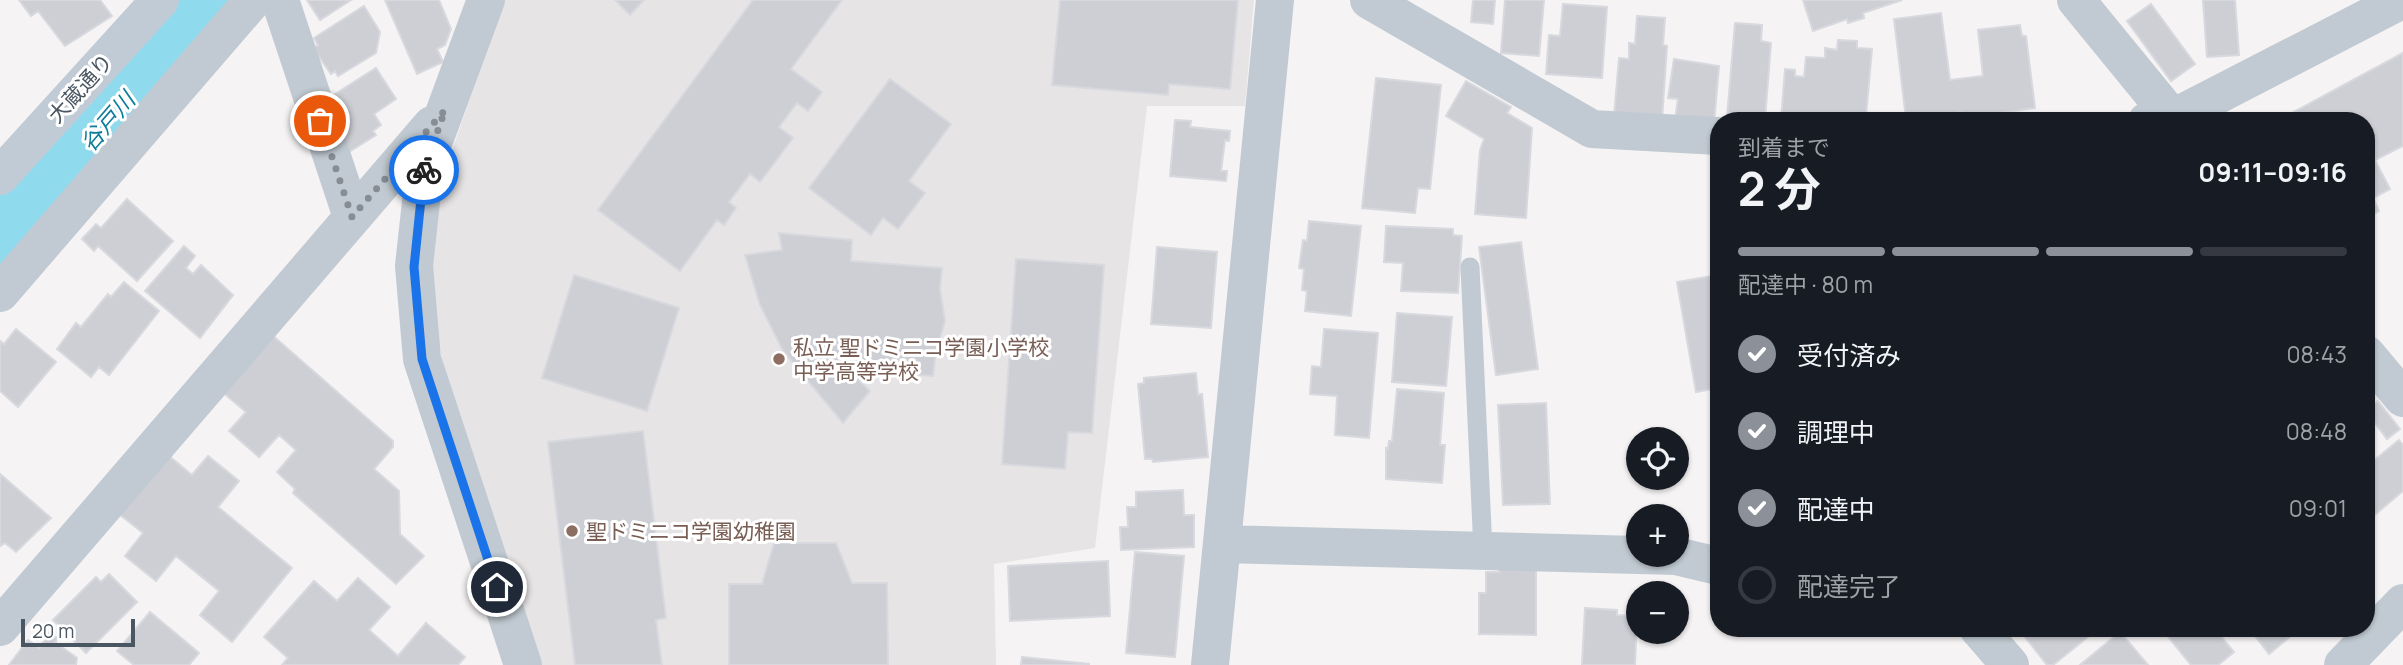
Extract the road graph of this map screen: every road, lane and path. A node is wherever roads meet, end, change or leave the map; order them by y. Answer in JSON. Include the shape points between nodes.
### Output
{"nodes":[{"id":1,"x":160,"y":0,"type":"edge"},
{"id":2,"x":253,"y":0,"type":"edge"},
{"id":3,"x":280,"y":0,"type":"edge"},
{"id":4,"x":486,"y":0,"type":"edge"},
{"id":5,"x":1275,"y":0,"type":"edge"},
{"id":6,"x":1369,"y":0,"type":"edge"},
{"id":7,"x":2076,"y":0,"type":"edge"},
{"id":8,"x":2402,"y":0,"type":"edge"},
{"id":9,"x":445,"y":110,"type":"junction"},
{"id":10,"x":2159,"y":112,"type":"edge"},
{"id":11,"x":2181,"y":112,"type":"edge"},
{"id":12,"x":1710,"y":136,"type":"edge"},
{"id":13,"x":0,"y":176,"type":"edge"},
{"id":14,"x":352,"y":217,"type":"junction"},
{"id":15,"x":1470,"y":267,"type":"dead end"},
{"id":16,"x":0,"y":293,"type":"edge"},
{"id":17,"x":2375,"y":365,"type":"edge"},
{"id":18,"x":2403,"y":398,"type":"edge"},
{"id":19,"x":1222,"y":544,"type":"junction"},
{"id":20,"x":1483,"y":551,"type":"junction"},
{"id":21,"x":1710,"y":564,"type":"edge"},
{"id":22,"x":2403,"y":603,"type":"edge"},
{"id":23,"x":0,"y":627,"type":"edge"},
{"id":24,"x":2375,"y":632,"type":"edge"},
{"id":25,"x":1986,"y":637,"type":"edge"},
{"id":26,"x":2370,"y":637,"type":"edge"},
{"id":27,"x":523,"y":665,"type":"edge"},
{"id":28,"x":1210,"y":665,"type":"edge"},
{"id":29,"x":2010,"y":665,"type":"edge"},
{"id":30,"x":2343,"y":665,"type":"edge"}],
"edges":[{"from":1,"to":13,"type":"street","name":"大蔵通り"},
{"from":2,"to":16,"type":"street"},
{"from":3,"to":14,"type":"street"},
{"from":4,"to":9,"type":"street"},
{"from":5,"to":19,"type":"street"},
{"from":6,"to":12,"type":"street","via":[[1591,129]]},
{"from":7,"to":10,"type":"street"},
{"from":8,"to":11,"type":"street"},
{"from":9,"to":14,"type":"street"},
{"from":9,"to":27,"type":"street","via":[[425,165],[419,206],[414,267],[422,359]]},
{"from":14,"to":23,"type":"street"},
{"from":15,"to":20,"type":"lane"},
{"from":17,"to":18,"type":"street"},
{"from":19,"to":20,"type":"street"},
{"from":19,"to":28,"type":"street"},
{"from":20,"to":21,"type":"street","via":[[1676,556]]},
{"from":22,"to":24,"type":"street"},
{"from":25,"to":29,"type":"street"},
{"from":26,"to":30,"type":"street"}]}
